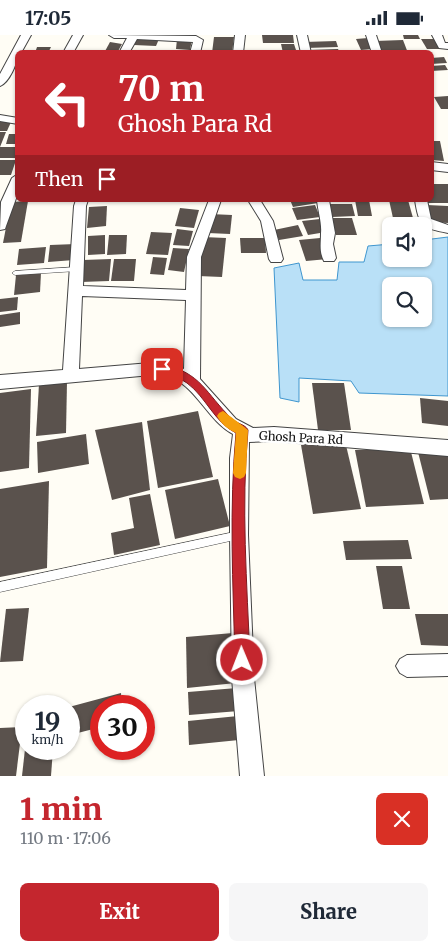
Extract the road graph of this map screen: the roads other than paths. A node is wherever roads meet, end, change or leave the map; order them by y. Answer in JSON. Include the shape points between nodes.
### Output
{"nodes":[{"id":1,"x":26,"y":35,"type":"edge"},
{"id":2,"x":78,"y":35,"type":"edge"},
{"id":3,"x":114,"y":35,"type":"edge"},
{"id":4,"x":240,"y":35,"type":"edge"},
{"id":5,"x":302,"y":35,"type":"edge"},
{"id":6,"x":371,"y":35,"type":"edge"},
{"id":7,"x":437,"y":35,"type":"edge"},
{"id":8,"x":133,"y":36,"type":"edge"},
{"id":9,"x":448,"y":46,"type":"edge"},
{"id":10,"x":18,"y":50,"type":"edge"},
{"id":11,"x":70,"y":50,"type":"edge"},
{"id":12,"x":126,"y":50,"type":"edge"},
{"id":13,"x":196,"y":50,"type":"edge"},
{"id":14,"x":238,"y":50,"type":"edge"},
{"id":15,"x":305,"y":50,"type":"edge"},
{"id":16,"x":376,"y":50,"type":"edge"},
{"id":17,"x":15,"y":55,"type":"edge"},
{"id":18,"x":0,"y":83,"type":"edge"},
{"id":19,"x":0,"y":119,"type":"edge"},
{"id":20,"x":15,"y":121,"type":"edge"},
{"id":21,"x":434,"y":167,"type":"edge"},
{"id":22,"x":448,"y":169,"type":"edge"},
{"id":23,"x":15,"y":183,"type":"edge"},
{"id":24,"x":4,"y":202,"type":"edge"},
{"id":25,"x":82,"y":202,"type":"edge"},
{"id":26,"x":214,"y":202,"type":"edge"},
{"id":27,"x":255,"y":202,"type":"edge"},
{"id":28,"x":323,"y":202,"type":"edge"},
{"id":29,"x":420,"y":202,"type":"edge"},
{"id":30,"x":0,"y":226,"type":"edge"},
{"id":31,"x":448,"y":229,"type":"edge"},
{"id":32,"x":329,"y":258,"type":"dead end"},
{"id":33,"x":276,"y":259,"type":"dead end"},
{"id":34,"x":77,"y":269,"type":"junction"},
{"id":35,"x":15,"y":273,"type":"dead end"},
{"id":36,"x":76,"y":291,"type":"junction"},
{"id":37,"x":193,"y":295,"type":"junction"},
{"id":38,"x":71,"y":375,"type":"junction"},
{"id":39,"x":192,"y":381,"type":"junction"},
{"id":40,"x":0,"y":382,"type":"edge"},
{"id":41,"x":242,"y":430,"type":"junction"},
{"id":42,"x":448,"y":448,"type":"edge"},
{"id":43,"x":239,"y":535,"type":"junction"},
{"id":44,"x":0,"y":587,"type":"edge"},
{"id":45,"x":448,"y":665,"type":"edge"},
{"id":46,"x":407,"y":666,"type":"dead end"},
{"id":47,"x":252,"y":776,"type":"edge"}],
"edges":[{"from":1,"to":10,"type":"street"},
{"from":2,"to":11,"type":"street"},
{"from":3,"to":8,"type":"street"},
{"from":4,"to":14,"type":"street"},
{"from":5,"to":15,"type":"street"},
{"from":6,"to":16,"type":"street"},
{"from":7,"to":9,"type":"street","via":[[442,46]]},
{"from":8,"to":12,"type":"street"},
{"from":8,"to":13,"type":"street","via":[[196,39]]},
{"from":17,"to":18,"type":"street"},
{"from":19,"to":20,"type":"street"},
{"from":21,"to":22,"type":"street"},
{"from":23,"to":24,"type":"street"},
{"from":24,"to":30,"type":"street"},
{"from":25,"to":34,"type":"street"},
{"from":26,"to":37,"type":"street","via":[[194,257]]},
{"from":27,"to":33,"type":"street","via":[[267,221]]},
{"from":28,"to":32,"type":"street"},
{"from":29,"to":31,"type":"street","via":[[428,225]]},
{"from":34,"to":35,"type":"lane"},
{"from":34,"to":36,"type":"street"},
{"from":36,"to":37,"type":"street"},
{"from":36,"to":38,"type":"street"},
{"from":37,"to":39,"type":"street"},
{"from":38,"to":39,"type":"street","name":"Ghosh Para Rd","via":[[162,369],[175,371]]},
{"from":38,"to":40,"type":"street","name":"Ghosh Para Rd"},
{"from":39,"to":41,"type":"street","name":"Ghosh Para Rd","via":[[230,424]]},
{"from":41,"to":42,"type":"street","name":"Ghosh Para Rd","via":[[251,435]]},
{"from":41,"to":43,"type":"street"},
{"from":43,"to":44,"type":"lane"},
{"from":43,"to":47,"type":"street","via":[[243,678]]},
{"from":45,"to":46,"type":"street"}]}
